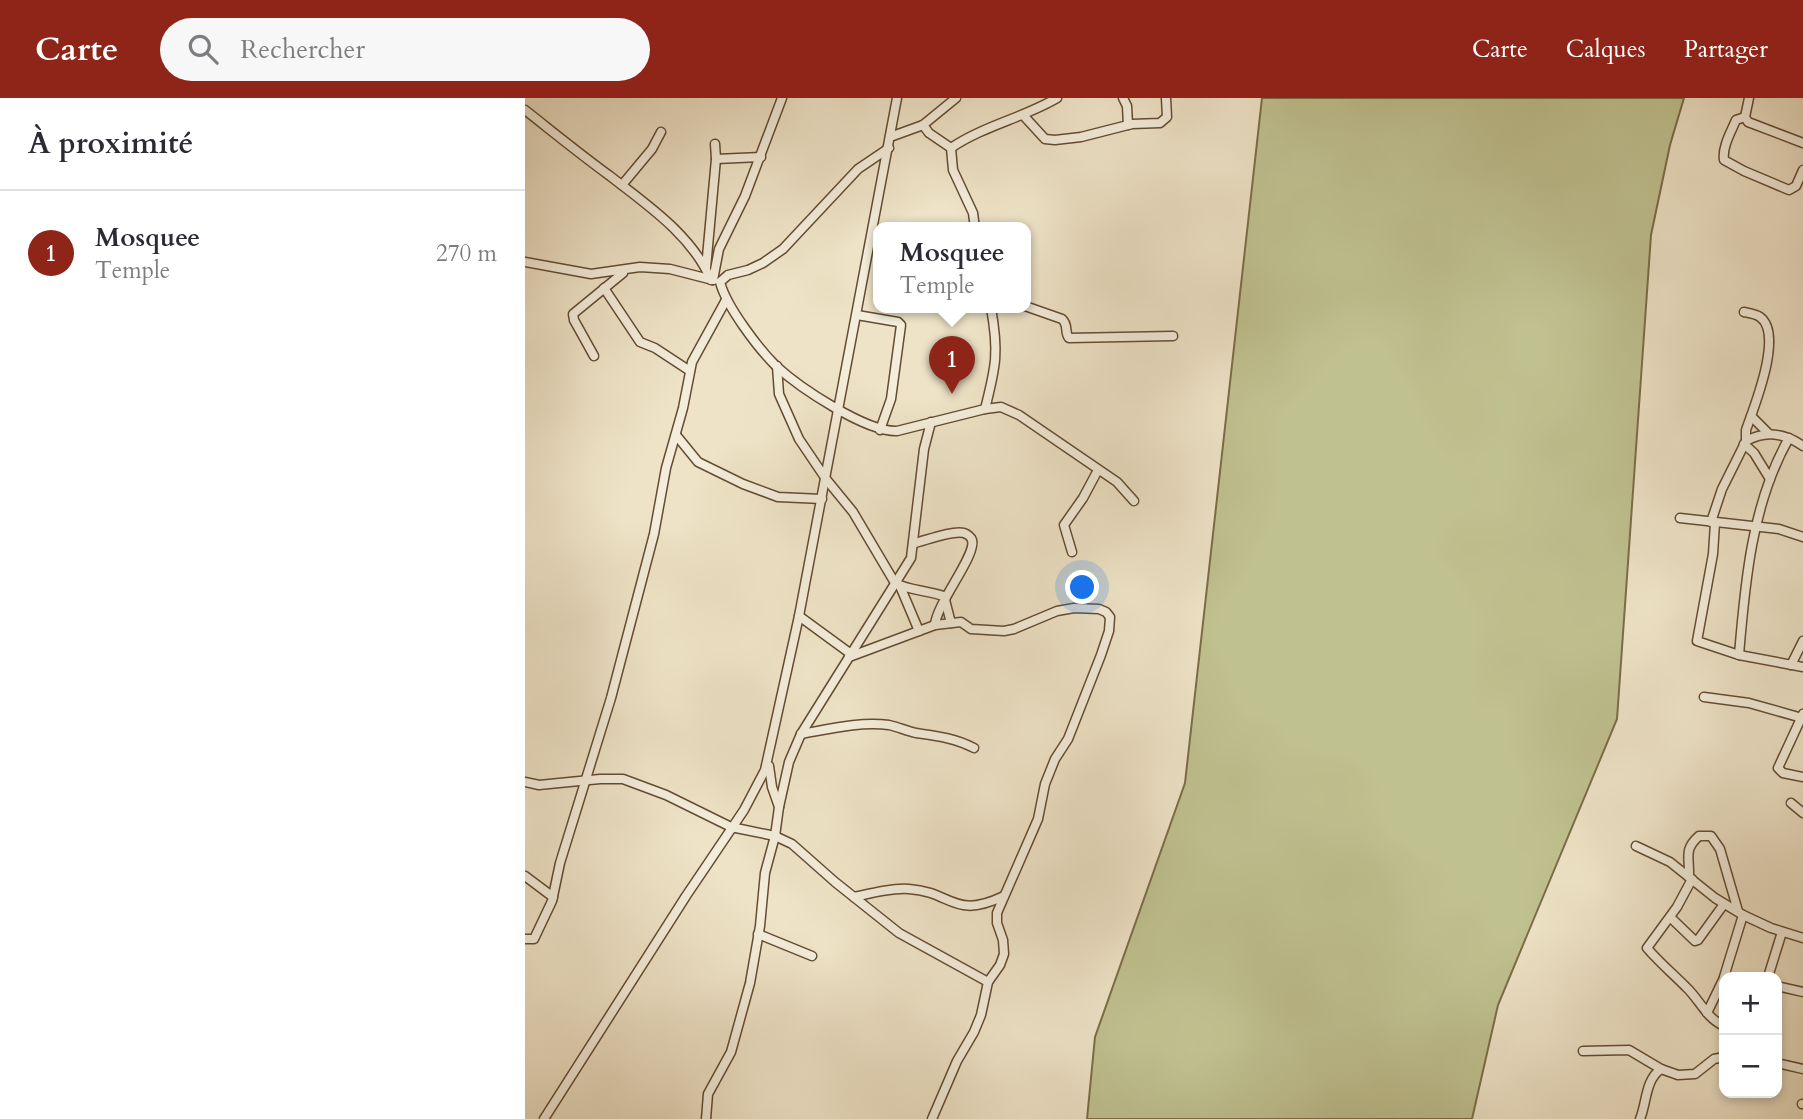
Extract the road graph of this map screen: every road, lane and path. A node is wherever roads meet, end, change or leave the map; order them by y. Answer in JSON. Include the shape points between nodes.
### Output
{"nodes":[{"id":1,"x":782,"y":98,"type":"edge"},
{"id":2,"x":897,"y":98,"type":"edge"},
{"id":3,"x":956,"y":98,"type":"edge"},
{"id":4,"x":1057,"y":98,"type":"edge"},
{"id":5,"x":1123,"y":98,"type":"edge"},
{"id":6,"x":1166,"y":98,"type":"edge"},
{"id":7,"x":1749,"y":98,"type":"edge"},
{"id":8,"x":525,"y":110,"type":"edge"},
{"id":9,"x":1023,"y":115,"type":"junction"},
{"id":10,"x":1745,"y":117,"type":"junction"},
{"id":11,"x":923,"y":125,"type":"junction"},
{"id":12,"x":1128,"y":125,"type":"junction"},
{"id":13,"x":661,"y":132,"type":"dead end"},
{"id":14,"x":890,"y":137,"type":"junction"},
{"id":15,"x":1803,"y":143,"type":"edge"},
{"id":16,"x":715,"y":144,"type":"dead end"},
{"id":17,"x":889,"y":148,"type":"junction"},
{"id":18,"x":951,"y":148,"type":"junction"},
{"id":19,"x":761,"y":157,"type":"junction"},
{"id":20,"x":716,"y":159,"type":"junction"},
{"id":21,"x":1803,"y":170,"type":"edge"},
{"id":22,"x":622,"y":185,"type":"junction"},
{"id":23,"x":875,"y":222,"type":"edge"},
{"id":24,"x":974,"y":222,"type":"edge"},
{"id":25,"x":873,"y":232,"type":"edge"},
{"id":26,"x":525,"y":262,"type":"edge"},
{"id":27,"x":706,"y":268,"type":"junction"},
{"id":28,"x":625,"y":271,"type":"junction"},
{"id":29,"x":715,"y":281,"type":"junction"},
{"id":30,"x":604,"y":288,"type":"junction"},
{"id":31,"x":726,"y":300,"type":"junction"},
{"id":32,"x":1031,"y":308,"type":"edge"},
{"id":33,"x":1744,"y":312,"type":"dead end"},
{"id":34,"x":992,"y":313,"type":"edge"},
{"id":35,"x":857,"y":316,"type":"junction"},
{"id":36,"x":1173,"y":336,"type":"dead end"},
{"id":37,"x":594,"y":356,"type":"dead end"},
{"id":38,"x":777,"y":366,"type":"junction"},
{"id":39,"x":690,"y":371,"type":"junction"},
{"id":40,"x":839,"y":409,"type":"junction"},
{"id":41,"x":985,"y":409,"type":"junction"},
{"id":42,"x":1751,"y":416,"type":"junction"},
{"id":43,"x":931,"y":422,"type":"junction"},
{"id":44,"x":880,"y":430,"type":"junction"},
{"id":45,"x":1773,"y":434,"type":"junction"},
{"id":46,"x":676,"y":435,"type":"junction"},
{"id":47,"x":1789,"y":438,"type":"junction"},
{"id":48,"x":1745,"y":442,"type":"junction"},
{"id":49,"x":1803,"y":446,"type":"edge"},
{"id":50,"x":1780,"y":454,"type":"junction"},
{"id":51,"x":1098,"y":470,"type":"junction"},
{"id":52,"x":825,"y":479,"type":"junction"},
{"id":53,"x":1770,"y":479,"type":"junction"},
{"id":54,"x":822,"y":499,"type":"junction"},
{"id":55,"x":1134,"y":501,"type":"dead end"},
{"id":56,"x":1680,"y":518,"type":"dead end"},
{"id":57,"x":1713,"y":522,"type":"junction"},
{"id":58,"x":1756,"y":526,"type":"junction"},
{"id":59,"x":1803,"y":537,"type":"edge"},
{"id":60,"x":915,"y":543,"type":"junction"},
{"id":61,"x":1072,"y":552,"type":"dead end"},
{"id":62,"x":897,"y":584,"type":"junction"},
{"id":63,"x":945,"y":598,"type":"junction"},
{"id":64,"x":799,"y":616,"type":"junction"},
{"id":65,"x":951,"y":624,"type":"junction"},
{"id":66,"x":935,"y":625,"type":"junction"},
{"id":67,"x":919,"y":631,"type":"junction"},
{"id":68,"x":1803,"y":641,"type":"edge"},
{"id":69,"x":1739,"y":655,"type":"junction"},
{"id":70,"x":850,"y":656,"type":"junction"},
{"id":71,"x":1791,"y":665,"type":"junction"},
{"id":72,"x":1803,"y":667,"type":"edge"},
{"id":73,"x":1703,"y":697,"type":"dead end"},
{"id":74,"x":1802,"y":716,"type":"edge"},
{"id":75,"x":1800,"y":729,"type":"edge"},
{"id":76,"x":801,"y":733,"type":"junction"},
{"id":77,"x":974,"y":748,"type":"dead end"},
{"id":78,"x":768,"y":756,"type":"junction"},
{"id":79,"x":789,"y":762,"type":"junction"},
{"id":80,"x":769,"y":774,"type":"junction"},
{"id":81,"x":1803,"y":777,"type":"edge"},
{"id":82,"x":586,"y":780,"type":"junction"},
{"id":83,"x":525,"y":782,"type":"edge"},
{"id":84,"x":1791,"y":803,"type":"dead end"},
{"id":85,"x":779,"y":807,"type":"junction"},
{"id":86,"x":1803,"y":813,"type":"edge"},
{"id":87,"x":731,"y":827,"type":"junction"},
{"id":88,"x":775,"y":836,"type":"junction"},
{"id":89,"x":1636,"y":846,"type":"dead end"},
{"id":90,"x":525,"y":876,"type":"edge"},
{"id":91,"x":1691,"y":878,"type":"junction"},
{"id":92,"x":1005,"y":896,"type":"junction"},
{"id":93,"x":553,"y":897,"type":"junction"},
{"id":94,"x":854,"y":897,"type":"junction"},
{"id":95,"x":1724,"y":904,"type":"junction"},
{"id":96,"x":1740,"y":913,"type":"junction"},
{"id":97,"x":1670,"y":917,"type":"junction"},
{"id":98,"x":1782,"y":932,"type":"junction"},
{"id":99,"x":758,"y":934,"type":"junction"},
{"id":100,"x":1803,"y":938,"type":"edge"},
{"id":101,"x":525,"y":939,"type":"edge"},
{"id":102,"x":811,"y":956,"type":"dead end"},
{"id":103,"x":1725,"y":972,"type":"edge"},
{"id":104,"x":1770,"y":972,"type":"edge"},
{"id":105,"x":988,"y":982,"type":"junction"},
{"id":106,"x":1782,"y":987,"type":"edge"},
{"id":107,"x":1719,"y":988,"type":"edge"},
{"id":108,"x":1803,"y":992,"type":"edge"},
{"id":109,"x":1707,"y":1013,"type":"junction"},
{"id":110,"x":1719,"y":1023,"type":"edge"},
{"id":111,"x":1583,"y":1051,"type":"dead end"},
{"id":112,"x":1719,"y":1058,"type":"edge"},
{"id":113,"x":1782,"y":1064,"type":"edge"},
{"id":114,"x":1661,"y":1069,"type":"junction"},
{"id":115,"x":1803,"y":1069,"type":"edge"},
{"id":116,"x":544,"y":1119,"type":"edge"},
{"id":117,"x":706,"y":1119,"type":"edge"},
{"id":118,"x":932,"y":1119,"type":"edge"},
{"id":119,"x":1640,"y":1119,"type":"edge"}],
"edges":[{"from":1,"to":19,"type":"street"},
{"from":2,"to":14,"type":"street"},
{"from":3,"to":11,"type":"street"},
{"from":4,"to":9,"type":"street"},
{"from":5,"to":12,"type":"street"},
{"from":6,"to":12,"type":"street","via":[[1164,121]]},
{"from":7,"to":10,"type":"street"},
{"from":8,"to":22,"type":"street"},
{"from":9,"to":12,"type":"street","via":[[1050,140]]},
{"from":9,"to":18,"type":"street","via":[[971,134]]},
{"from":10,"to":15,"type":"street"},
{"from":10,"to":21,"type":"street","via":[[1737,120],[1730,134],[1724,160],[1789,190]]},
{"from":11,"to":14,"type":"street"},
{"from":11,"to":18,"type":"street"},
{"from":13,"to":22,"type":"street"},
{"from":14,"to":17,"type":"street"},
{"from":16,"to":20,"type":"street"},
{"from":17,"to":23,"type":"street"},
{"from":17,"to":29,"type":"street","via":[[858,169],[783,249],[763,263]]},
{"from":18,"to":24,"type":"street","via":[[953,170]]},
{"from":19,"to":20,"type":"street"},
{"from":19,"to":29,"type":"street","via":[[719,249]]},
{"from":20,"to":27,"type":"street"},
{"from":22,"to":27,"type":"street","via":[[676,231]]},
{"from":25,"to":35,"type":"street"},
{"from":26,"to":28,"type":"street","via":[[591,274]]},
{"from":27,"to":29,"type":"street"},
{"from":28,"to":29,"type":"street","via":[[670,269]]},
{"from":28,"to":30,"type":"street"},
{"from":29,"to":31,"type":"street"},
{"from":30,"to":37,"type":"street","via":[[573,317]]},
{"from":30,"to":39,"type":"street","via":[[640,342]]},
{"from":31,"to":38,"type":"street"},
{"from":31,"to":39,"type":"street","via":[[695,353]]},
{"from":32,"to":36,"type":"street","via":[[1062,319],[1069,338]]},
{"from":33,"to":42,"type":"street","via":[[1762,318],[1771,341]]},
{"from":34,"to":41,"type":"street","via":[[996,362]]},
{"from":35,"to":40,"type":"street"},
{"from":35,"to":44,"type":"street","via":[[901,324],[891,399]]},
{"from":38,"to":40,"type":"street"},
{"from":38,"to":52,"type":"street","via":[[786,412]]},
{"from":39,"to":46,"type":"street"},
{"from":40,"to":44,"type":"street"},
{"from":40,"to":52,"type":"street"},
{"from":41,"to":43,"type":"street"},
{"from":41,"to":51,"type":"street","via":[[1008,409]]},
{"from":42,"to":45,"type":"street"},
{"from":42,"to":48,"type":"street"},
{"from":43,"to":44,"type":"street","via":[[897,431]]},
{"from":43,"to":60,"type":"street"},
{"from":45,"to":47,"type":"street"},
{"from":45,"to":48,"type":"street"},
{"from":45,"to":50,"type":"street"},
{"from":46,"to":54,"type":"street","via":[[698,462],[743,484],[778,497]]},
{"from":46,"to":82,"type":"street","via":[[654,534]]},
{"from":47,"to":49,"type":"street"},
{"from":47,"to":50,"type":"street"},
{"from":48,"to":53,"type":"street"},
{"from":48,"to":57,"type":"street","via":[[1722,489]]},
{"from":50,"to":53,"type":"street"},
{"from":51,"to":55,"type":"street"},
{"from":51,"to":61,"type":"street","via":[[1064,524]]},
{"from":52,"to":54,"type":"street"},
{"from":52,"to":62,"type":"street","via":[[853,512]]},
{"from":53,"to":58,"type":"street"},
{"from":54,"to":64,"type":"street"},
{"from":56,"to":57,"type":"street"},
{"from":57,"to":58,"type":"street"},
{"from":57,"to":69,"type":"street","via":[[1713,554],[1696,639]]},
{"from":58,"to":59,"type":"street"},
{"from":58,"to":69,"type":"street"},
{"from":60,"to":62,"type":"street"},
{"from":60,"to":63,"type":"street","via":[[957,533],[972,539]]},
{"from":62,"to":63,"type":"street"},
{"from":62,"to":67,"type":"street"},
{"from":62,"to":70,"type":"street"},
{"from":63,"to":65,"type":"street"},
{"from":63,"to":66,"type":"street"},
{"from":64,"to":70,"type":"street"},
{"from":64,"to":78,"type":"street"},
{"from":65,"to":66,"type":"street"},
{"from":65,"to":92,"type":"street","via":[[1004,631],[1057,611],[1083,608],[1099,609],[1110,617],[1106,644],[1068,739],[1055,759],[1038,819]]},
{"from":66,"to":67,"type":"street"},
{"from":67,"to":70,"type":"street"},
{"from":68,"to":71,"type":"street"},
{"from":69,"to":71,"type":"street"},
{"from":70,"to":76,"type":"street"},
{"from":71,"to":72,"type":"street"},
{"from":73,"to":74,"type":"street"},
{"from":74,"to":75,"type":"street"},
{"from":75,"to":81,"type":"street","via":[[1778,768]]},
{"from":76,"to":77,"type":"street","via":[[890,725]]},
{"from":76,"to":79,"type":"street"},
{"from":78,"to":80,"type":"street"},
{"from":78,"to":87,"type":"street","via":[[756,789]]},
{"from":79,"to":80,"type":"street"},
{"from":79,"to":85,"type":"street"},
{"from":80,"to":85,"type":"street"},
{"from":82,"to":83,"type":"street"},
{"from":82,"to":87,"type":"street","via":[[636,783]]},
{"from":82,"to":93,"type":"street"},
{"from":84,"to":86,"type":"street"},
{"from":85,"to":88,"type":"street"},
{"from":87,"to":88,"type":"street"},
{"from":87,"to":116,"type":"street"},
{"from":88,"to":94,"type":"street","via":[[792,844]]},
{"from":88,"to":99,"type":"street","via":[[765,873]]},
{"from":89,"to":91,"type":"street"},
{"from":90,"to":93,"type":"street"},
{"from":91,"to":95,"type":"street"},
{"from":91,"to":96,"type":"street","via":[[1687,851],[1699,836],[1711,836],[1720,849]]},
{"from":91,"to":97,"type":"street"},
{"from":92,"to":94,"type":"street","via":[[970,907],[909,889]]},
{"from":92,"to":105,"type":"street","via":[[997,913],[1004,954]]},
{"from":93,"to":101,"type":"street","via":[[534,939]]},
{"from":94,"to":105,"type":"street","via":[[899,933]]},
{"from":95,"to":96,"type":"street"},
{"from":95,"to":97,"type":"street","via":[[1695,942]]},
{"from":96,"to":98,"type":"street"},
{"from":96,"to":103,"type":"street"},
{"from":97,"to":109,"type":"street","via":[[1647,947]]},
{"from":98,"to":100,"type":"street"},
{"from":98,"to":104,"type":"street"},
{"from":99,"to":102,"type":"street"},
{"from":99,"to":117,"type":"street","via":[[731,1052],[708,1094]]},
{"from":105,"to":118,"type":"street","via":[[981,1015]]},
{"from":106,"to":108,"type":"street"},
{"from":107,"to":109,"type":"street"},
{"from":109,"to":110,"type":"street"},
{"from":111,"to":114,"type":"street","via":[[1629,1050]]},
{"from":112,"to":114,"type":"street","via":[[1695,1074]]},
{"from":113,"to":115,"type":"street"},
{"from":114,"to":119,"type":"street","via":[[1651,1078]]}]}
